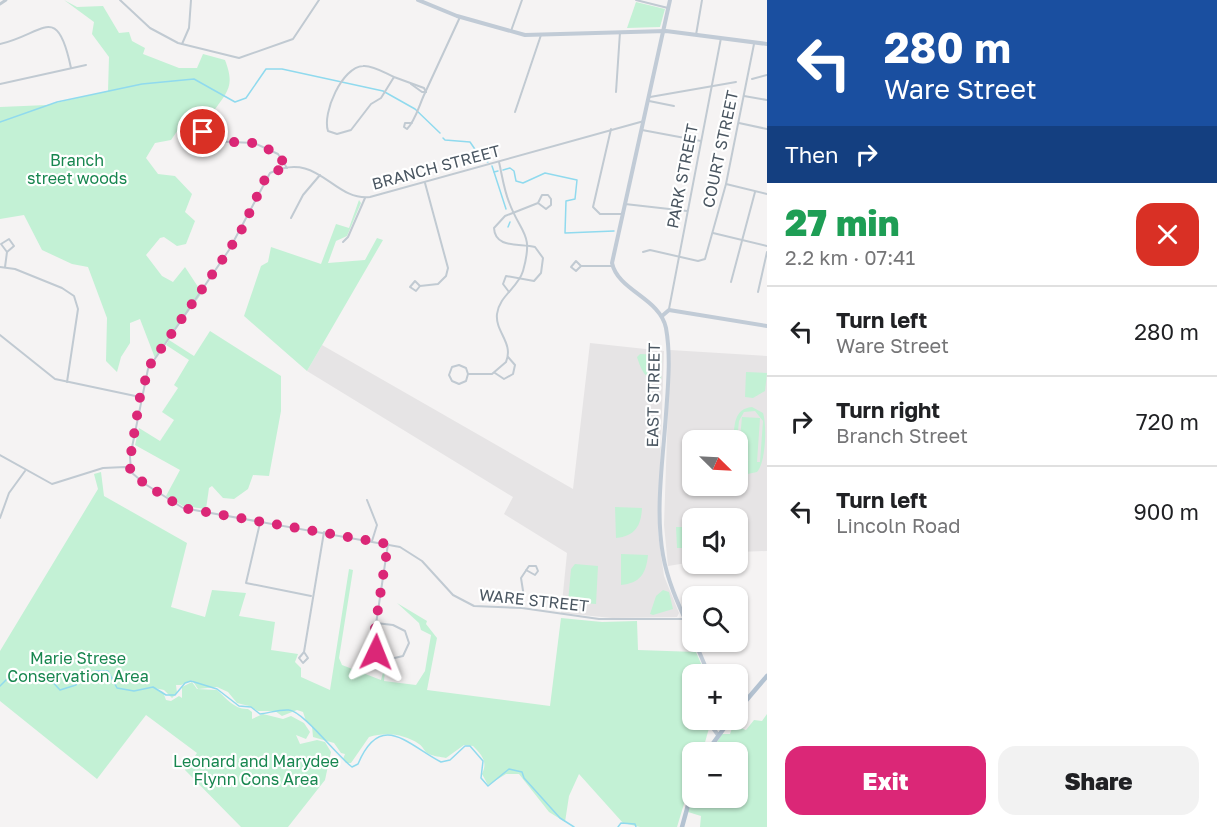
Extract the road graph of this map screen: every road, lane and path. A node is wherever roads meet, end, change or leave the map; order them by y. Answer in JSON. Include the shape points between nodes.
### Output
{"nodes":[{"id":1,"x":6,"y":0,"type":"edge"},
{"id":2,"x":120,"y":0,"type":"edge"},
{"id":3,"x":191,"y":0,"type":"edge"},
{"id":4,"x":319,"y":0,"type":"edge"},
{"id":5,"x":418,"y":0,"type":"edge"},
{"id":6,"x":522,"y":0,"type":"edge"},
{"id":7,"x":636,"y":0,"type":"edge"},
{"id":8,"x":670,"y":0,"type":"edge"},
{"id":9,"x":702,"y":0,"type":"edge"},
{"id":10,"x":0,"y":4,"type":"edge"},
{"id":11,"x":668,"y":8,"type":"junction"},
{"id":12,"x":460,"y":17,"type":"junction"},
{"id":13,"x":620,"y":32,"type":"junction"},
{"id":14,"x":663,"y":32,"type":"junction"},
{"id":15,"x":511,"y":33,"type":"junction"},
{"id":16,"x":540,"y":34,"type":"junction"},
{"id":17,"x":696,"y":35,"type":"junction"},
{"id":18,"x":721,"y":38,"type":"junction"},
{"id":19,"x":754,"y":42,"type":"junction"},
{"id":20,"x":0,"y":44,"type":"edge"},
{"id":21,"x":182,"y":44,"type":"junction"},
{"id":22,"x":767,"y":44,"type":"edge"},
{"id":23,"x":86,"y":65,"type":"dead end"},
{"id":24,"x":71,"y":68,"type":"junction"},
{"id":25,"x":767,"y":75,"type":"edge"},
{"id":26,"x":394,"y":77,"type":"junction"},
{"id":27,"x":752,"y":79,"type":"dead end"},
{"id":28,"x":736,"y":82,"type":"dead end"},
{"id":29,"x":0,"y":84,"type":"edge"},
{"id":30,"x":711,"y":86,"type":"junction"},
{"id":31,"x":426,"y":92,"type":"junction"},
{"id":32,"x":616,"y":92,"type":"dead end"},
{"id":33,"x":744,"y":96,"type":"junction"},
{"id":34,"x":649,"y":99,"type":"junction"},
{"id":35,"x":767,"y":100,"type":"edge"},
{"id":36,"x":674,"y":106,"type":"dead end"},
{"id":37,"x":515,"y":112,"type":"dead end"},
{"id":38,"x":644,"y":121,"type":"junction"},
{"id":39,"x":412,"y":123,"type":"dead end"},
{"id":40,"x":739,"y":123,"type":"junction"},
{"id":41,"x":611,"y":129,"type":"junction"},
{"id":42,"x":767,"y":129,"type":"edge"},
{"id":43,"x":642,"y":130,"type":"junction"},
{"id":44,"x":209,"y":141,"type":"junction"},
{"id":45,"x":700,"y":141,"type":"junction"},
{"id":46,"x":499,"y":162,"type":"junction"},
{"id":47,"x":287,"y":168,"type":"junction"},
{"id":48,"x":320,"y":175,"type":"junction"},
{"id":49,"x":425,"y":183,"type":"junction"},
{"id":50,"x":726,"y":184,"type":"junction"},
{"id":51,"x":755,"y":192,"type":"junction"},
{"id":52,"x":767,"y":194,"type":"edge"},
{"id":53,"x":365,"y":198,"type":"junction"},
{"id":54,"x":538,"y":203,"type":"junction"},
{"id":55,"x":625,"y":204,"type":"junction"},
{"id":56,"x":514,"y":212,"type":"junction"},
{"id":57,"x":687,"y":212,"type":"junction"},
{"id":58,"x":622,"y":214,"type":"junction"},
{"id":59,"x":291,"y":219,"type":"dead end"},
{"id":60,"x":713,"y":233,"type":"junction"},
{"id":61,"x":742,"y":240,"type":"junction"},
{"id":62,"x":343,"y":242,"type":"dead end"},
{"id":63,"x":528,"y":245,"type":"junction"},
{"id":64,"x":767,"y":246,"type":"edge"},
{"id":65,"x":7,"y":252,"type":"junction"},
{"id":66,"x":643,"y":252,"type":"dead end"},
{"id":67,"x":767,"y":252,"type":"edge"},
{"id":68,"x":679,"y":255,"type":"junction"},
{"id":69,"x":581,"y":266,"type":"dead end"},
{"id":70,"x":612,"y":266,"type":"junction"},
{"id":71,"x":0,"y":267,"type":"edge"},
{"id":72,"x":5,"y":267,"type":"junction"},
{"id":73,"x":520,"y":278,"type":"junction"},
{"id":74,"x":731,"y":282,"type":"dead end"},
{"id":75,"x":420,"y":286,"type":"dead end"},
{"id":76,"x":509,"y":292,"type":"junction"},
{"id":77,"x":758,"y":292,"type":"dead end"},
{"id":78,"x":669,"y":310,"type":"junction"},
{"id":79,"x":662,"y":316,"type":"junction"},
{"id":80,"x":767,"y":326,"type":"edge"},
{"id":81,"x":0,"y":335,"type":"edge"},
{"id":82,"x":508,"y":357,"type":"junction"},
{"id":83,"x":495,"y":373,"type":"junction"},
{"id":84,"x":468,"y":374,"type":"junction"},
{"id":85,"x":67,"y":382,"type":"junction"},
{"id":86,"x":140,"y":397,"type":"junction"},
{"id":87,"x":0,"y":455,"type":"edge"},
{"id":88,"x":130,"y":457,"type":"junction"},
{"id":89,"x":125,"y":467,"type":"junction"},
{"id":90,"x":26,"y":471,"type":"junction"},
{"id":91,"x":132,"y":473,"type":"junction"},
{"id":92,"x":367,"y":500,"type":"dead end"},
{"id":93,"x":0,"y":518,"type":"edge"},
{"id":94,"x":260,"y":523,"type":"junction"},
{"id":95,"x":324,"y":532,"type":"junction"},
{"id":96,"x":372,"y":541,"type":"junction"},
{"id":97,"x":388,"y":544,"type":"junction"},
{"id":98,"x":526,"y":570,"type":"dead end"},
{"id":99,"x":311,"y":596,"type":"junction"},
{"id":100,"x":522,"y":608,"type":"junction"},
{"id":101,"x":682,"y":614,"type":"edge"},
{"id":102,"x":682,"y":619,"type":"edge"},
{"id":103,"x":376,"y":623,"type":"junction"},
{"id":104,"x":304,"y":652,"type":"dead end"},
{"id":105,"x":767,"y":676,"type":"edge"},
{"id":106,"x":748,"y":698,"type":"edge"},
{"id":107,"x":714,"y":730,"type":"edge"},
{"id":108,"x":722,"y":730,"type":"edge"},
{"id":109,"x":718,"y":735,"type":"junction"},
{"id":110,"x":713,"y":742,"type":"edge"},
{"id":111,"x":687,"y":808,"type":"edge"},
{"id":112,"x":682,"y":827,"type":"edge"}],
"edges":[{"from":1,"to":10,"type":"street"},
{"from":2,"to":21,"type":"street","via":[[150,28]]},
{"from":3,"to":21,"type":"street","via":[[189,28]]},
{"from":4,"to":21,"type":"street","via":[[293,39],[248,56],[232,57]]},
{"from":5,"to":12,"type":"main road"},
{"from":6,"to":15,"type":"street"},
{"from":7,"to":11,"type":"street"},
{"from":8,"to":11,"type":"main road"},
{"from":9,"to":17,"type":"street"},
{"from":11,"to":14,"type":"main road"},
{"from":12,"to":15,"type":"main road"},
{"from":12,"to":31,"type":"street"},
{"from":13,"to":14,"type":"main road"},
{"from":13,"to":16,"type":"main road"},
{"from":13,"to":32,"type":"street"},
{"from":14,"to":17,"type":"main road"},
{"from":14,"to":34,"type":"main road"},
{"from":15,"to":16,"type":"main road"},
{"from":16,"to":37,"type":"street"},
{"from":17,"to":18,"type":"main road"},
{"from":18,"to":19,"type":"main road"},
{"from":18,"to":30,"type":"street","name":"PARK STREET"},
{"from":19,"to":22,"type":"main road"},
{"from":19,"to":33,"type":"street","name":"COURT STREET"},
{"from":20,"to":24,"type":"street","via":[[51,27],[64,38]]},
{"from":23,"to":24,"type":"street"},
{"from":24,"to":29,"type":"street"},
{"from":25,"to":27,"type":"street"},
{"from":26,"to":26,"type":"street","via":[[379,101],[371,104],[349,132],[333,133],[326,127],[333,92],[355,68],[363,66]]},
{"from":26,"to":31,"type":"street"},
{"from":28,"to":30,"type":"street"},
{"from":30,"to":34,"type":"street"},
{"from":30,"to":45,"type":"street","name":"PARK STREET"},
{"from":31,"to":39,"type":"street"},
{"from":33,"to":35,"type":"street"},
{"from":33,"to":40,"type":"street","name":"COURT STREET"},
{"from":34,"to":36,"type":"street"},
{"from":34,"to":38,"type":"main road"},
{"from":38,"to":41,"type":"street","name":"BRANCH STREET"},
{"from":38,"to":43,"type":"main road"},
{"from":40,"to":42,"type":"street"},
{"from":40,"to":50,"type":"street","name":"COURT STREET"},
{"from":41,"to":46,"type":"street","name":"BRANCH STREET"},
{"from":41,"to":58,"type":"street","via":[[592,207],[598,213]]},
{"from":43,"to":45,"type":"street"},
{"from":43,"to":55,"type":"main road"},
{"from":44,"to":44,"type":"street","via":[[201,132],[192,141],[195,148],[202,150]]},
{"from":44,"to":47,"type":"street","via":[[255,143],[278,154]]},
{"from":45,"to":57,"type":"street","name":"PARK STREET"},
{"from":46,"to":49,"type":"street","name":"BRANCH STREET"},
{"from":46,"to":56,"type":"street"},
{"from":47,"to":48,"type":"street","name":"BRANCH STREET","via":[[302,167]]},
{"from":47,"to":86,"type":"street","via":[[272,172],[265,179],[242,229],[150,365]]},
{"from":48,"to":53,"type":"street","name":"BRANCH STREET"},
{"from":48,"to":59,"type":"street","via":[[303,195]]},
{"from":49,"to":53,"type":"street","name":"BRANCH STREET"},
{"from":49,"to":75,"type":"street","via":[[448,268],[438,284]]},
{"from":50,"to":51,"type":"street"},
{"from":50,"to":60,"type":"street","name":"COURT STREET"},
{"from":51,"to":52,"type":"street"},
{"from":51,"to":61,"type":"street"},
{"from":53,"to":62,"type":"street"},
{"from":54,"to":54,"type":"street","via":[[542,195],[551,199],[546,209]]},
{"from":54,"to":56,"type":"street"},
{"from":55,"to":57,"type":"street"},
{"from":55,"to":58,"type":"main road"},
{"from":56,"to":63,"type":"street"},
{"from":56,"to":63,"type":"street","via":[[496,223],[496,237],[504,243]]},
{"from":57,"to":68,"type":"street","name":"PARK STREET"},
{"from":58,"to":70,"type":"main road"},
{"from":60,"to":61,"type":"street"},
{"from":60,"to":68,"type":"street","name":"COURT STREET","via":[[704,260]]},
{"from":61,"to":64,"type":"street"},
{"from":61,"to":74,"type":"street"},
{"from":63,"to":73,"type":"street"},
{"from":63,"to":73,"type":"street","via":[[541,252],[542,269],[534,281]]},
{"from":65,"to":65,"type":"street","via":[[1,244],[9,239],[14,246]]},
{"from":65,"to":72,"type":"street"},
{"from":66,"to":68,"type":"street"},
{"from":67,"to":77,"type":"street"},
{"from":68,"to":78,"type":"street","name":"PARK STREET"},
{"from":69,"to":70,"type":"street"},
{"from":70,"to":79,"type":"main road"},
{"from":71,"to":72,"type":"street"},
{"from":72,"to":85,"type":"street","via":[[74,296],[78,309]]},
{"from":73,"to":76,"type":"street"},
{"from":73,"to":76,"type":"street","via":[[505,278],[503,284]]},
{"from":76,"to":82,"type":"street","via":[[497,315],[509,346]]},
{"from":78,"to":79,"type":"main road"},
{"from":78,"to":80,"type":"main road"},
{"from":79,"to":101,"type":"main road","name":"EAST STREET","via":[[668,362],[662,543],[669,580]]},
{"from":81,"to":85,"type":"street","via":[[44,372]]},
{"from":82,"to":83,"type":"street"},
{"from":82,"to":83,"type":"street","via":[[515,365],[513,374],[504,379]]},
{"from":83,"to":84,"type":"street"},
{"from":84,"to":84,"type":"street","via":[[465,367],[457,365],[449,375],[459,384]]},
{"from":85,"to":86,"type":"street"},
{"from":86,"to":88,"type":"street"},
{"from":87,"to":90,"type":"street"},
{"from":88,"to":89,"type":"street"},
{"from":88,"to":91,"type":"street"},
{"from":89,"to":90,"type":"street","via":[[103,468],[52,484]]},
{"from":89,"to":91,"type":"street","name":"WARE STREET"},
{"from":90,"to":93,"type":"street","via":[[9,493]]},
{"from":91,"to":94,"type":"street","name":"WARE STREET","via":[[177,506]]},
{"from":92,"to":96,"type":"street","via":[[376,523]]},
{"from":94,"to":95,"type":"street","name":"WARE STREET"},
{"from":94,"to":99,"type":"street","via":[[246,583]]},
{"from":95,"to":96,"type":"street","name":"WARE STREET"},
{"from":95,"to":99,"type":"street"},
{"from":96,"to":97,"type":"street","name":"WARE STREET"},
{"from":97,"to":100,"type":"street","name":"WARE STREET","via":[[412,553],[463,602],[478,607]]},
{"from":97,"to":103,"type":"street"},
{"from":98,"to":100,"type":"street","via":[[521,578]]},
{"from":99,"to":104,"type":"street"},
{"from":100,"to":102,"type":"street","name":"WARE STREET","via":[[599,619]]},
{"from":103,"to":103,"type":"street","via":[[376,652],[386,660],[403,656],[409,643],[405,631]]},
{"from":105,"to":106,"type":"main road"},
{"from":107,"to":109,"type":"main road"},
{"from":108,"to":109,"type":"main road"},
{"from":109,"to":110,"type":"main road"},
{"from":111,"to":112,"type":"main road"}]}
